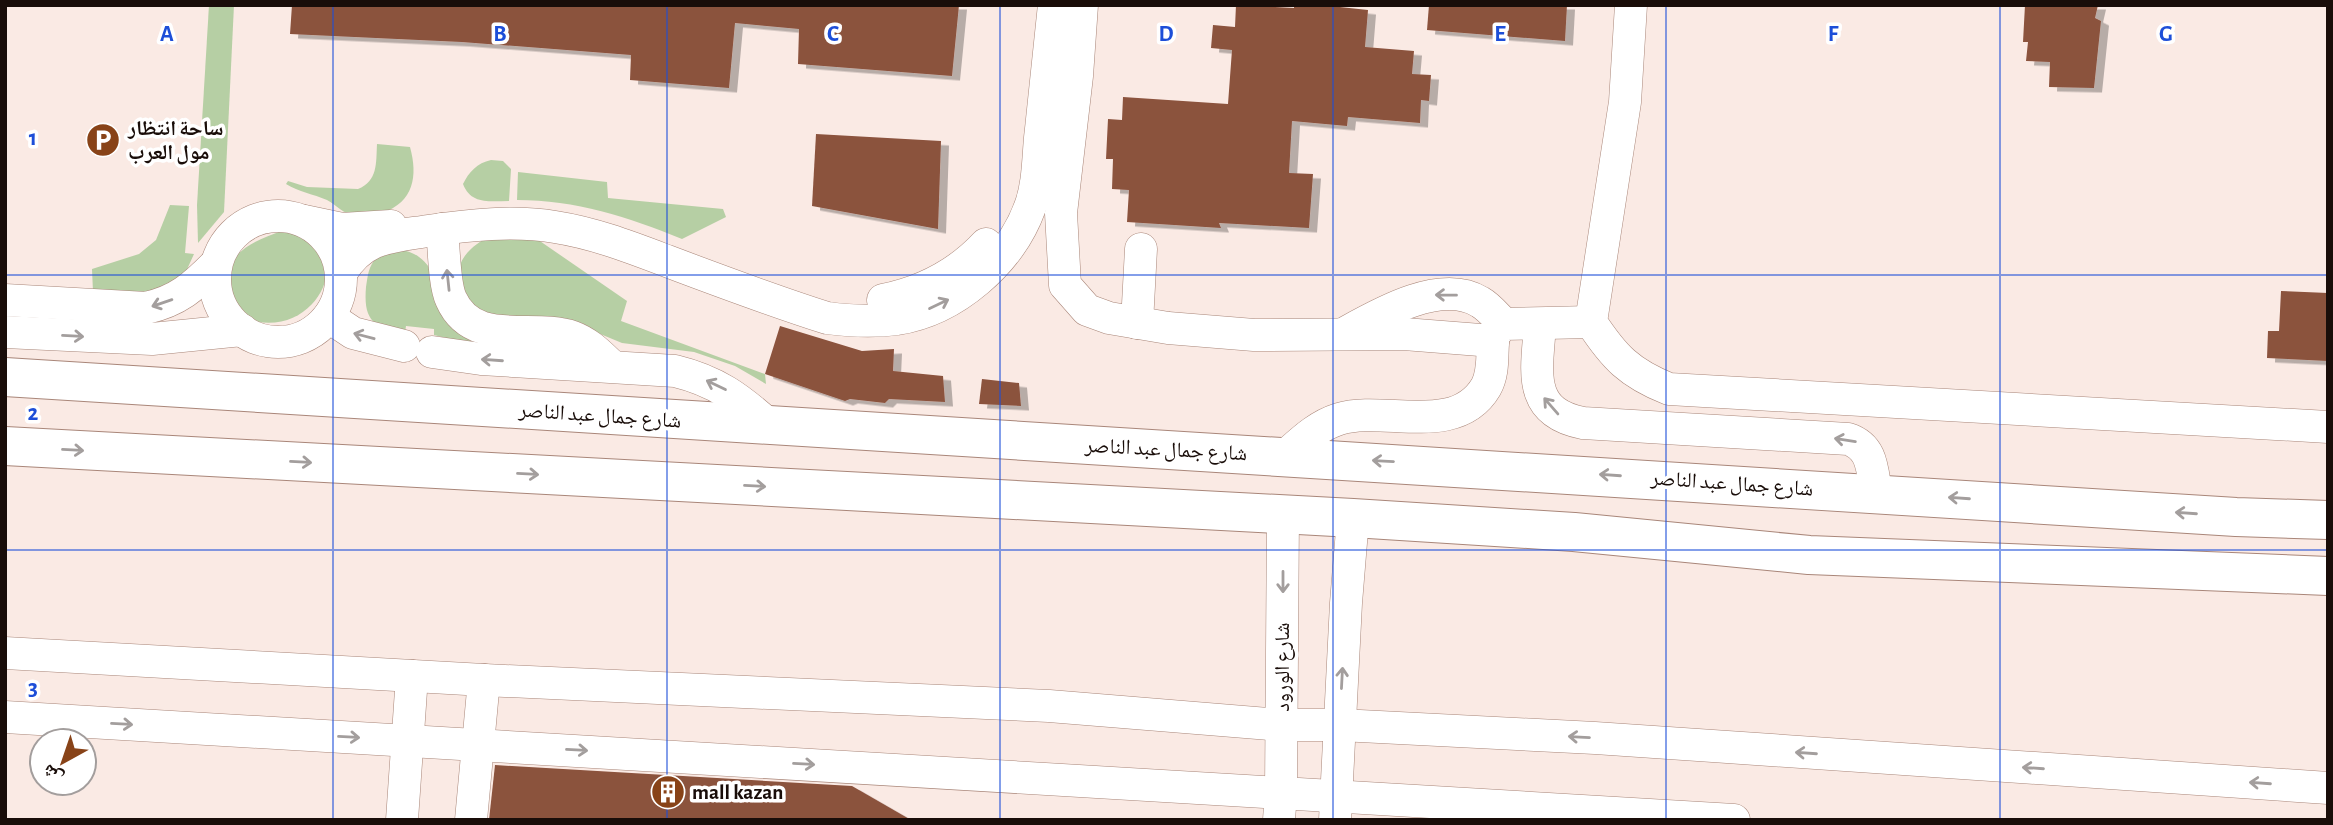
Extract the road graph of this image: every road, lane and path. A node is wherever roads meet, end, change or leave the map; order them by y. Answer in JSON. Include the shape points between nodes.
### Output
{"nodes":[{"id":1,"x":1035,"y":5,"type":"edge"},
{"id":2,"x":1054,"y":5,"type":"edge"},
{"id":3,"x":1082,"y":5,"type":"edge"},
{"id":4,"x":1630,"y":5,"type":"edge"},
{"id":5,"x":304,"y":221,"type":"junction"},
{"id":6,"x":442,"y":229,"type":"junction"},
{"id":7,"x":1141,"y":249,"type":"dead end"},
{"id":8,"x":216,"y":264,"type":"junction"},
{"id":9,"x":341,"y":273,"type":"junction"},
{"id":10,"x":5,"y":300,"type":"edge"},
{"id":11,"x":328,"y":317,"type":"junction"},
{"id":12,"x":1591,"y":322,"type":"junction"},
{"id":13,"x":1137,"y":323,"type":"junction"},
{"id":14,"x":1540,"y":324,"type":"junction"},
{"id":15,"x":242,"y":330,"type":"junction"},
{"id":16,"x":5,"y":332,"type":"edge"},
{"id":17,"x":1498,"y":332,"type":"junction"},
{"id":18,"x":1344,"y":334,"type":"junction"},
{"id":19,"x":612,"y":366,"type":"junction"},
{"id":20,"x":5,"y":377,"type":"edge"},
{"id":21,"x":770,"y":426,"type":"junction"},
{"id":22,"x":2328,"y":427,"type":"edge"},
{"id":23,"x":5,"y":446,"type":"edge"},
{"id":24,"x":1286,"y":456,"type":"junction"},
{"id":25,"x":1876,"y":492,"type":"junction"},
{"id":26,"x":1283,"y":513,"type":"junction"},
{"id":27,"x":1353,"y":517,"type":"junction"},
{"id":28,"x":2236,"y":517,"type":"junction"},
{"id":29,"x":2328,"y":520,"type":"edge"},
{"id":30,"x":2236,"y":572,"type":"junction"},
{"id":31,"x":2328,"y":576,"type":"edge"},
{"id":32,"x":5,"y":653,"type":"edge"},
{"id":33,"x":412,"y":676,"type":"junction"},
{"id":34,"x":484,"y":680,"type":"junction"},
{"id":35,"x":5,"y":718,"type":"edge"},
{"id":36,"x":1282,"y":725,"type":"junction"},
{"id":37,"x":1340,"y":725,"type":"junction"},
{"id":38,"x":408,"y":740,"type":"junction"},
{"id":39,"x":479,"y":744,"type":"junction"},
{"id":40,"x":2328,"y":788,"type":"edge"},
{"id":41,"x":1280,"y":806,"type":"edge"},
{"id":42,"x":1336,"y":808,"type":"edge"},
{"id":43,"x":402,"y":820,"type":"edge"},
{"id":44,"x":471,"y":820,"type":"edge"},
{"id":45,"x":1734,"y":820,"type":"edge"}],
"edges":[{"from":1,"to":5,"type":"street","via":[[1014,177],[1003,220],[975,256],[939,280],[899,297],[850,302],[823,299],[627,233],[543,214],[514,211],[361,229]]},
{"from":6,"to":2,"type":"street","one_way":true,"via":[[514,223],[579,231],[827,318],[875,321],[934,308],[992,267],[1030,206]]},
{"from":3,"to":13,"type":"street","via":[[1061,213],[1065,285],[1087,310]]},
{"from":4,"to":12,"type":"street","via":[[1625,102]]},
{"from":5,"to":8,"type":"street","via":[[267,216],[249,222],[233,233]]},
{"from":5,"to":9,"type":"street","via":[[335,251]]},
{"from":6,"to":9,"type":"street","via":[[373,242],[354,254]]},
{"from":19,"to":6,"type":"street","one_way":true,"via":[[573,337],[492,331],[466,318],[449,296]]},
{"from":7,"to":13,"type":"street"},
{"from":8,"to":10,"type":"street","one_way":true,"via":[[182,295],[146,308]]},
{"from":8,"to":15,"type":"street","via":[[219,301]]},
{"from":9,"to":11,"type":"street","via":[[339,296]]},
{"from":11,"to":15,"type":"street","via":[[297,339],[278,342]]},
{"from":19,"to":11,"type":"street","one_way":true,"via":[[481,359],[418,349],[353,333]]},
{"from":12,"to":14,"type":"street"},
{"from":12,"to":22,"type":"street","via":[[1624,365],[1669,389]]},
{"from":13,"to":18,"type":"street","via":[[1254,335]]},
{"from":14,"to":17,"type":"street"},
{"from":25,"to":14,"type":"street","one_way":true,"via":[[1868,453],[1848,439],[1565,420],[1550,410],[1537,376]]},
{"from":16,"to":15,"type":"street","one_way":true,"via":[[152,339]]},
{"from":17,"to":18,"type":"street"},
{"from":17,"to":18,"type":"street","one_way":true,"via":[[1478,300],[1427,295],[1380,313]]},
{"from":17,"to":24,"type":"street","via":[[1491,375],[1468,406],[1443,415],[1340,418],[1313,432]]},
{"from":21,"to":19,"type":"street","one_way":true,"via":[[729,391],[693,375]]},
{"from":20,"to":21,"type":"main road","name":"شارع جمال عبد الناصر"},
{"from":21,"to":24,"type":"main road","name":"شارع جمال عبد الناصر"},
{"from":23,"to":26,"type":"main road","one_way":true},
{"from":25,"to":24,"type":"main road","name":"شارع جمال عبد الناصر","one_way":true},
{"from":28,"to":25,"type":"main road","name":"شارع جمال عبد الناصر","one_way":true},
{"from":26,"to":27,"type":"main road"},
{"from":26,"to":36,"type":"street","name":"شارع الورود","one_way":true},
{"from":27,"to":30,"type":"main road","via":[[1809,555]]},
{"from":37,"to":27,"type":"street","one_way":true},
{"from":28,"to":29,"type":"main road","name":"شارع جمال عبد الناصر"},
{"from":28,"to":30,"type":"main road","via":[[2250,530],[2254,550]]},
{"from":30,"to":31,"type":"main road"},
{"from":32,"to":33,"type":"street"},
{"from":33,"to":34,"type":"street"},
{"from":33,"to":38,"type":"street"},
{"from":34,"to":36,"type":"street","via":[[1049,706]]},
{"from":34,"to":39,"type":"street"},
{"from":35,"to":38,"type":"street","one_way":true},
{"from":36,"to":37,"type":"street"},
{"from":36,"to":41,"type":"street","name":"شارع الورود"},
{"from":40,"to":37,"type":"street","one_way":true},
{"from":37,"to":42,"type":"street"},
{"from":38,"to":39,"type":"street"},
{"from":38,"to":43,"type":"street"},
{"from":39,"to":41,"type":"street","one_way":true},
{"from":39,"to":44,"type":"street"},
{"from":41,"to":42,"type":"street"},
{"from":42,"to":45,"type":"street"}]}
